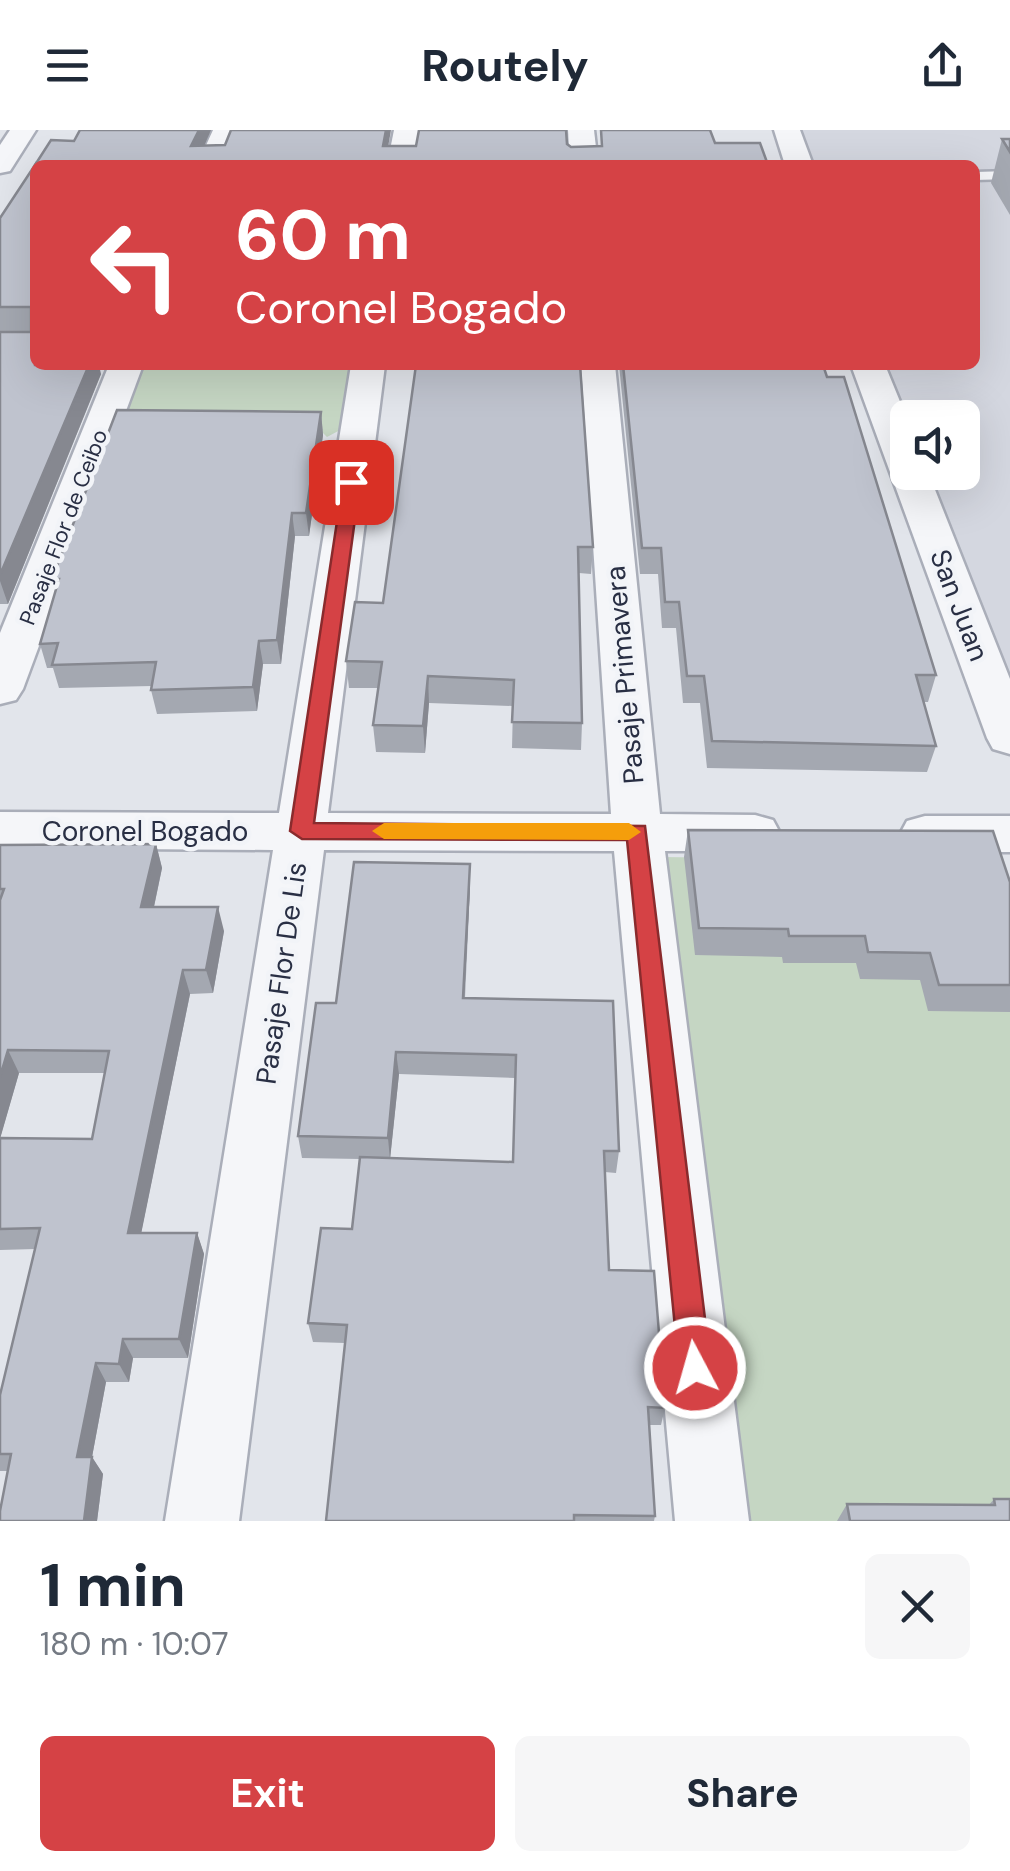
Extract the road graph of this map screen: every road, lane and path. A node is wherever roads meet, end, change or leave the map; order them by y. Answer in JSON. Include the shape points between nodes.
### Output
{"nodes":[{"id":1,"x":22,"y":130,"type":"edge"},
{"id":2,"x":226,"y":130,"type":"edge"},
{"id":3,"x":407,"y":130,"type":"edge"},
{"id":4,"x":581,"y":130,"type":"edge"},
{"id":5,"x":787,"y":130,"type":"edge"},
{"id":6,"x":214,"y":160,"type":"edge"},
{"id":7,"x":402,"y":160,"type":"edge"},
{"id":8,"x":584,"y":160,"type":"edge"},
{"id":9,"x":797,"y":160,"type":"edge"},
{"id":10,"x":0,"y":165,"type":"edge"},
{"id":11,"x":1010,"y":175,"type":"edge"},
{"id":12,"x":980,"y":176,"type":"edge"},
{"id":13,"x":124,"y":370,"type":"edge"},
{"id":14,"x":367,"y":370,"type":"edge"},
{"id":15,"x":598,"y":370,"type":"edge"},
{"id":16,"x":870,"y":370,"type":"edge"},
{"id":17,"x":890,"y":423,"type":"edge"},
{"id":18,"x":916,"y":490,"type":"edge"},
{"id":19,"x":0,"y":690,"type":"edge"},
{"id":20,"x":1010,"y":738,"type":"edge"},
{"id":21,"x":0,"y":830,"type":"edge"},
{"id":22,"x":302,"y":831,"type":"junction"},
{"id":23,"x":637,"y":832,"type":"junction"},
{"id":24,"x":794,"y":833,"type":"edge"},
{"id":25,"x":873,"y":833,"type":"edge"},
{"id":26,"x":1010,"y":834,"type":"edge"},
{"id":27,"x":202,"y":1521,"type":"edge"},
{"id":28,"x":712,"y":1521,"type":"edge"}],
"edges":[{"from":1,"to":10,"type":"street"},
{"from":2,"to":6,"type":"street"},
{"from":3,"to":7,"type":"street"},
{"from":4,"to":8,"type":"street"},
{"from":5,"to":9,"type":"street"},
{"from":11,"to":12,"type":"lane"},
{"from":13,"to":19,"type":"street","name":"Pasaje Flor de Ceibo"},
{"from":14,"to":22,"type":"street","name":"Pasaje Flor De Lis"},
{"from":15,"to":23,"type":"street","name":"Pasaje Primavera"},
{"from":16,"to":17,"type":"street","name":"San Juan"},
{"from":18,"to":20,"type":"street","name":"San Juan"},
{"from":21,"to":22,"type":"street","name":"Coronel Bogado"},
{"from":22,"to":23,"type":"street","name":"Coronel Bogado"},
{"from":22,"to":27,"type":"street","name":"Pasaje Flor De Lis"},
{"from":23,"to":24,"type":"street","name":"Coronel Bogado"},
{"from":23,"to":28,"type":"street","name":"Pasaje Primavera"},
{"from":25,"to":26,"type":"street"}]}
